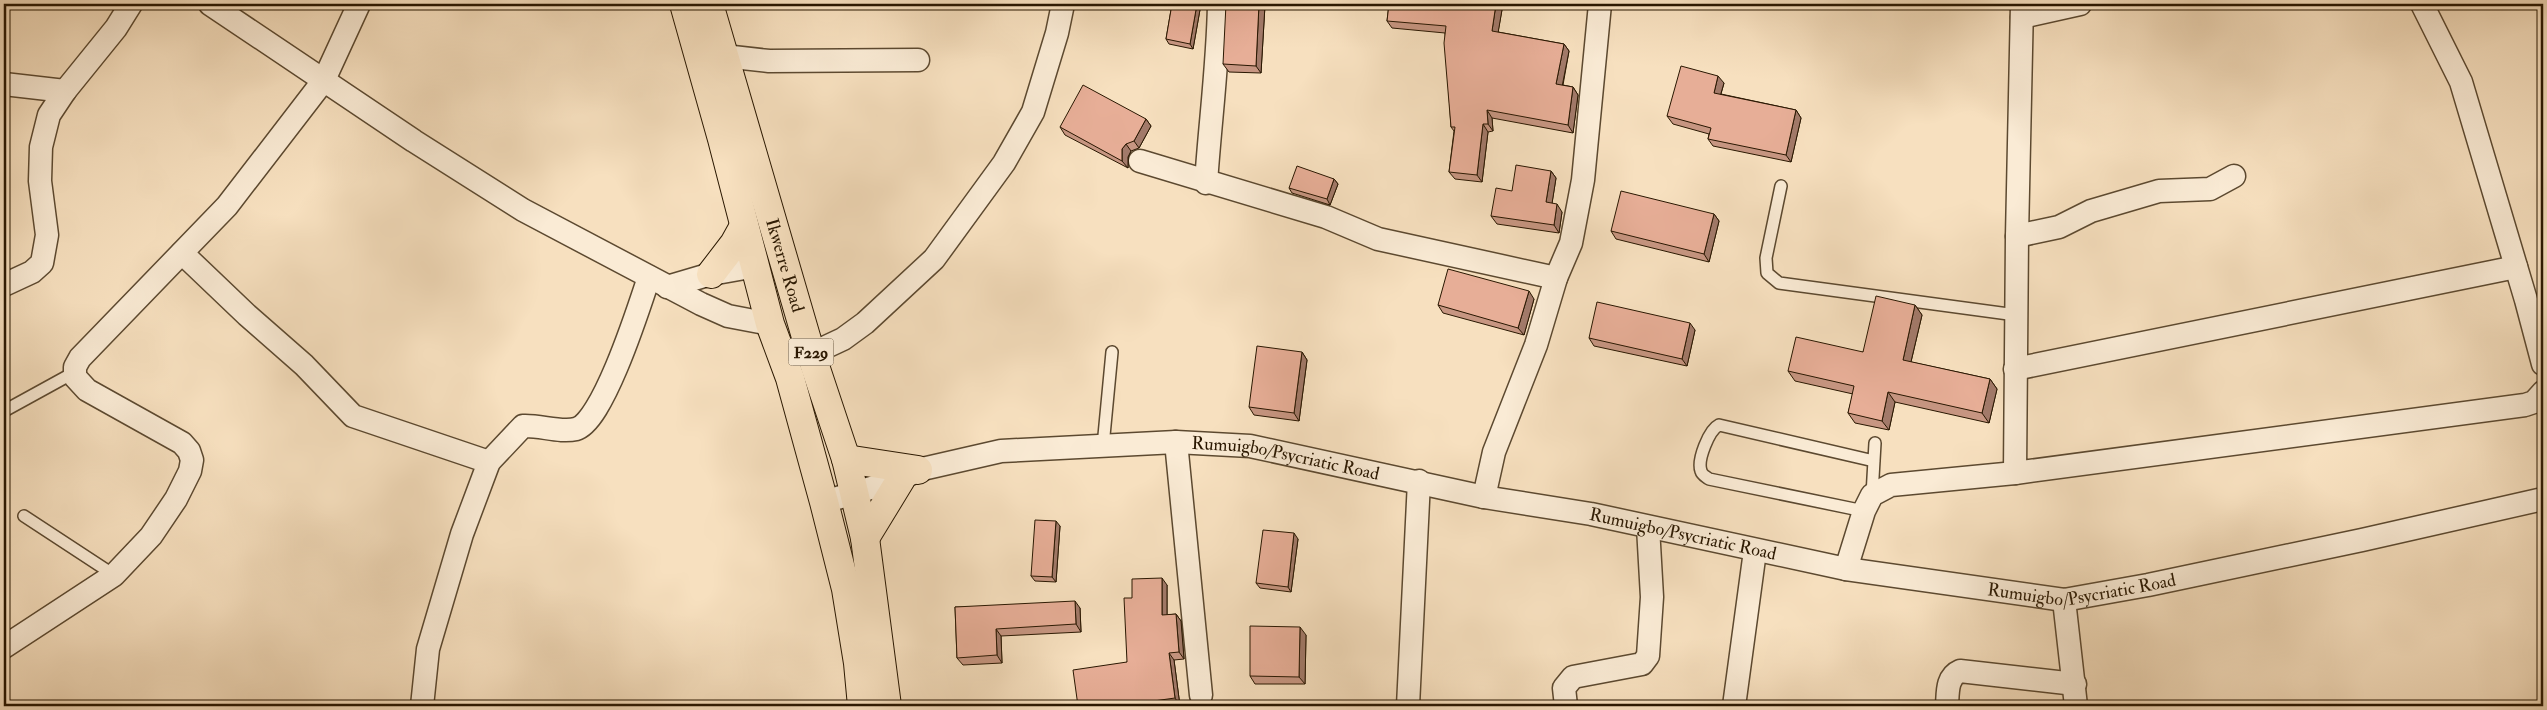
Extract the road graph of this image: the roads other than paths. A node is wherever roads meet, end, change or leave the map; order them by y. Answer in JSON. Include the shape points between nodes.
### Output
{"nodes":[{"id":1,"x":131,"y":4,"type":"edge"},
{"id":2,"x":210,"y":4,"type":"edge"},
{"id":3,"x":360,"y":4,"type":"edge"},
{"id":4,"x":684,"y":4,"type":"edge"},
{"id":5,"x":709,"y":4,"type":"edge"},
{"id":6,"x":1063,"y":4,"type":"edge"},
{"id":7,"x":1219,"y":4,"type":"edge"},
{"id":8,"x":1600,"y":4,"type":"edge"},
{"id":9,"x":2080,"y":4,"type":"edge"},
{"id":10,"x":2422,"y":4,"type":"edge"},
{"id":11,"x":2022,"y":10,"type":"edge"},
{"id":12,"x":724,"y":56,"type":"junction"},
{"id":13,"x":918,"y":60,"type":"dead end"},
{"id":14,"x":324,"y":80,"type":"junction"},
{"id":15,"x":4,"y":84,"type":"edge"},
{"id":16,"x":65,"y":91,"type":"junction"},
{"id":17,"x":1140,"y":161,"type":"dead end"},
{"id":18,"x":2234,"y":176,"type":"dead end"},
{"id":19,"x":1206,"y":182,"type":"junction"},
{"id":20,"x":1781,"y":186,"type":"dead end"},
{"id":21,"x":744,"y":226,"type":"junction"},
{"id":22,"x":2017,"y":236,"type":"junction"},
{"id":23,"x":182,"y":253,"type":"junction"},
{"id":24,"x":756,"y":266,"type":"junction"},
{"id":25,"x":2516,"y":267,"type":"junction"},
{"id":26,"x":711,"y":274,"type":"junction"},
{"id":27,"x":1556,"y":278,"type":"junction"},
{"id":28,"x":658,"y":282,"type":"junction"},
{"id":29,"x":4,"y":285,"type":"edge"},
{"id":30,"x":2016,"y":315,"type":"junction"},
{"id":31,"x":770,"y":324,"type":"junction"},
{"id":32,"x":1112,"y":352,"type":"dead end"},
{"id":33,"x":811,"y":354,"type":"junction"},
{"id":34,"x":2543,"y":364,"type":"edge"},
{"id":35,"x":2016,"y":369,"type":"junction"},
{"id":36,"x":75,"y":372,"type":"junction"},
{"id":37,"x":2543,"y":392,"type":"edge"},
{"id":38,"x":4,"y":411,"type":"edge"},
{"id":39,"x":1176,"y":442,"type":"junction"},
{"id":40,"x":1875,"y":443,"type":"dead end"},
{"id":41,"x":1103,"y":446,"type":"junction"},
{"id":42,"x":846,"y":459,"type":"junction"},
{"id":43,"x":1874,"y":461,"type":"junction"},
{"id":44,"x":489,"y":462,"type":"junction"},
{"id":45,"x":910,"y":474,"type":"junction"},
{"id":46,"x":2015,"y":474,"type":"junction"},
{"id":47,"x":1419,"y":481,"type":"junction"},
{"id":48,"x":853,"y":494,"type":"junction"},
{"id":49,"x":1484,"y":496,"type":"junction"},
{"id":50,"x":2543,"y":499,"type":"edge"},
{"id":51,"x":824,"y":502,"type":"junction"},
{"id":52,"x":1868,"y":503,"type":"junction"},
{"id":53,"x":24,"y":516,"type":"dead end"},
{"id":54,"x":1648,"y":528,"type":"junction"},
{"id":55,"x":865,"y":538,"type":"junction"},
{"id":56,"x":1755,"y":551,"type":"junction"},
{"id":57,"x":1846,"y":569,"type":"junction"},
{"id":58,"x":114,"y":575,"type":"junction"},
{"id":59,"x":2064,"y":600,"type":"junction"},
{"id":60,"x":4,"y":647,"type":"edge"},
{"id":61,"x":1201,"y":695,"type":"dead end"},
{"id":62,"x":2075,"y":695,"type":"edge"},
{"id":63,"x":422,"y":706,"type":"edge"},
{"id":64,"x":862,"y":706,"type":"edge"},
{"id":65,"x":887,"y":706,"type":"edge"},
{"id":66,"x":1408,"y":706,"type":"edge"},
{"id":67,"x":1566,"y":706,"type":"edge"},
{"id":68,"x":1734,"y":706,"type":"edge"},
{"id":69,"x":1948,"y":706,"type":"edge"}],
"edges":[{"from":1,"to":16,"type":"street","via":[[116,28]]},
{"from":2,"to":14,"type":"street"},
{"from":3,"to":14,"type":"street"},
{"from":4,"to":21,"type":"main road","name":"Ikwerre Road","number":"F229"},
{"from":5,"to":12,"type":"main road","name":"Ikwerre Road","number":"F229"},
{"from":6,"to":33,"type":"street","via":[[1033,112],[1004,163],[934,259],[865,323],[843,339]]},
{"from":7,"to":19,"type":"street","via":[[1218,60]]},
{"from":8,"to":27,"type":"street","via":[[1583,180],[1571,243]]},
{"from":9,"to":11,"type":"street"},
{"from":10,"to":25,"type":"street","via":[[2461,82]]},
{"from":11,"to":22,"type":"street"},
{"from":12,"to":13,"type":"street","via":[[769,61]]},
{"from":12,"to":33,"type":"main road","name":"Ikwerre Road","number":"F229"},
{"from":14,"to":23,"type":"street","via":[[227,206]]},
{"from":14,"to":28,"type":"street","via":[[523,210]]},
{"from":15,"to":16,"type":"street"},
{"from":16,"to":29,"type":"street","via":[[49,115],[42,147],[40,181],[47,235],[42,263],[32,272]]},
{"from":17,"to":19,"type":"street"},
{"from":18,"to":22,"type":"street","via":[[2210,190],[2159,191],[2091,211],[2059,227]]},
{"from":19,"to":27,"type":"street","via":[[1326,217],[1378,239]]},
{"from":20,"to":30,"type":"lane","via":[[1766,258],[1767,273],[1779,283]]},
{"from":21,"to":24,"type":"main road","name":"Ikwerre Road","number":"F229"},
{"from":21,"to":26,"type":"main road"},
{"from":22,"to":30,"type":"street"},
{"from":23,"to":36,"type":"street","via":[[80,358]]},
{"from":23,"to":44,"type":"street","via":[[304,365],[353,416]]},
{"from":24,"to":26,"type":"street"},
{"from":24,"to":31,"type":"main road","name":"Ikwerre Road","number":"F229"},
{"from":25,"to":34,"type":"street"},
{"from":25,"to":35,"type":"street"},
{"from":26,"to":28,"type":"street"},
{"from":27,"to":49,"type":"street","via":[[1536,345],[1494,452]]},
{"from":28,"to":31,"type":"street","via":[[728,316]]},
{"from":28,"to":44,"type":"street","via":[[587,421],[578,428],[523,426]]},
{"from":30,"to":35,"type":"street"},
{"from":31,"to":51,"type":"main road","name":"Ikwerre Road","number":"F229","via":[[790,378]]},
{"from":32,"to":41,"type":"lane"},
{"from":33,"to":42,"type":"main road","name":"Ikwerre Road","number":"F229"},
{"from":35,"to":46,"type":"street"},
{"from":36,"to":38,"type":"lane"},
{"from":36,"to":58,"type":"street","via":[[75,377],[87,390],[182,443],[192,460],[176,499],[151,536]]},
{"from":37,"to":46,"type":"street","via":[[2534,402],[2524,404]]},
{"from":39,"to":41,"type":"street","name":"Rumuigbo/Psycriatic Road"},
{"from":39,"to":47,"type":"street","name":"Rumuigbo/Psycriatic Road","via":[[1250,446]]},
{"from":39,"to":61,"type":"street"},
{"from":40,"to":43,"type":"lane"},
{"from":41,"to":45,"type":"street","name":"Rumuigbo/Psycriatic Road","via":[[1001,451]]},
{"from":42,"to":45,"type":"main road"},
{"from":42,"to":48,"type":"main road","name":"Ikwerre Road","number":"F229"},
{"from":43,"to":52,"type":"lane"},
{"from":43,"to":52,"type":"lane","via":[[1719,425],[1708,434],[1700,468],[1709,479]]},
{"from":44,"to":63,"type":"street","via":[[462,534],[428,649]]},
{"from":45,"to":48,"type":"street","name":"Rumuigbo/Psycriatic Road"},
{"from":45,"to":55,"type":"main road"},
{"from":46,"to":52,"type":"street","via":[[1891,485]]},
{"from":47,"to":49,"type":"street","name":"Rumuigbo/Psycriatic Road"},
{"from":47,"to":66,"type":"street"},
{"from":48,"to":51,"type":"street","name":"Rumuigbo/Psycriatic Road"},
{"from":48,"to":55,"type":"main road","name":"Ikwerre Road","number":"F229"},
{"from":49,"to":54,"type":"street","name":"Rumuigbo/Psycriatic Road","via":[[1591,514]]},
{"from":50,"to":59,"type":"street","name":"Rumuigbo/Psycriatic Road","via":[[2148,585]]},
{"from":51,"to":64,"type":"main road","name":"Ikwerre Road","number":"F229","via":[[846,589]]},
{"from":52,"to":57,"type":"street"},
{"from":53,"to":58,"type":"lane"},
{"from":54,"to":56,"type":"street","name":"Rumuigbo/Psycriatic Road"},
{"from":54,"to":67,"type":"street","via":[[1652,597],[1648,656],[1642,664],[1573,678],[1564,688]]},
{"from":55,"to":65,"type":"main road","name":"Ikwerre Road","number":"F229"},
{"from":56,"to":57,"type":"street","name":"Rumuigbo/Psycriatic Road"},
{"from":56,"to":68,"type":"street"},
{"from":57,"to":59,"type":"street","name":"Rumuigbo/Psycriatic Road"},
{"from":58,"to":60,"type":"street"},
{"from":59,"to":62,"type":"street"},
{"from":62,"to":69,"type":"street","via":[[1960,671],[1951,680]]}]}
